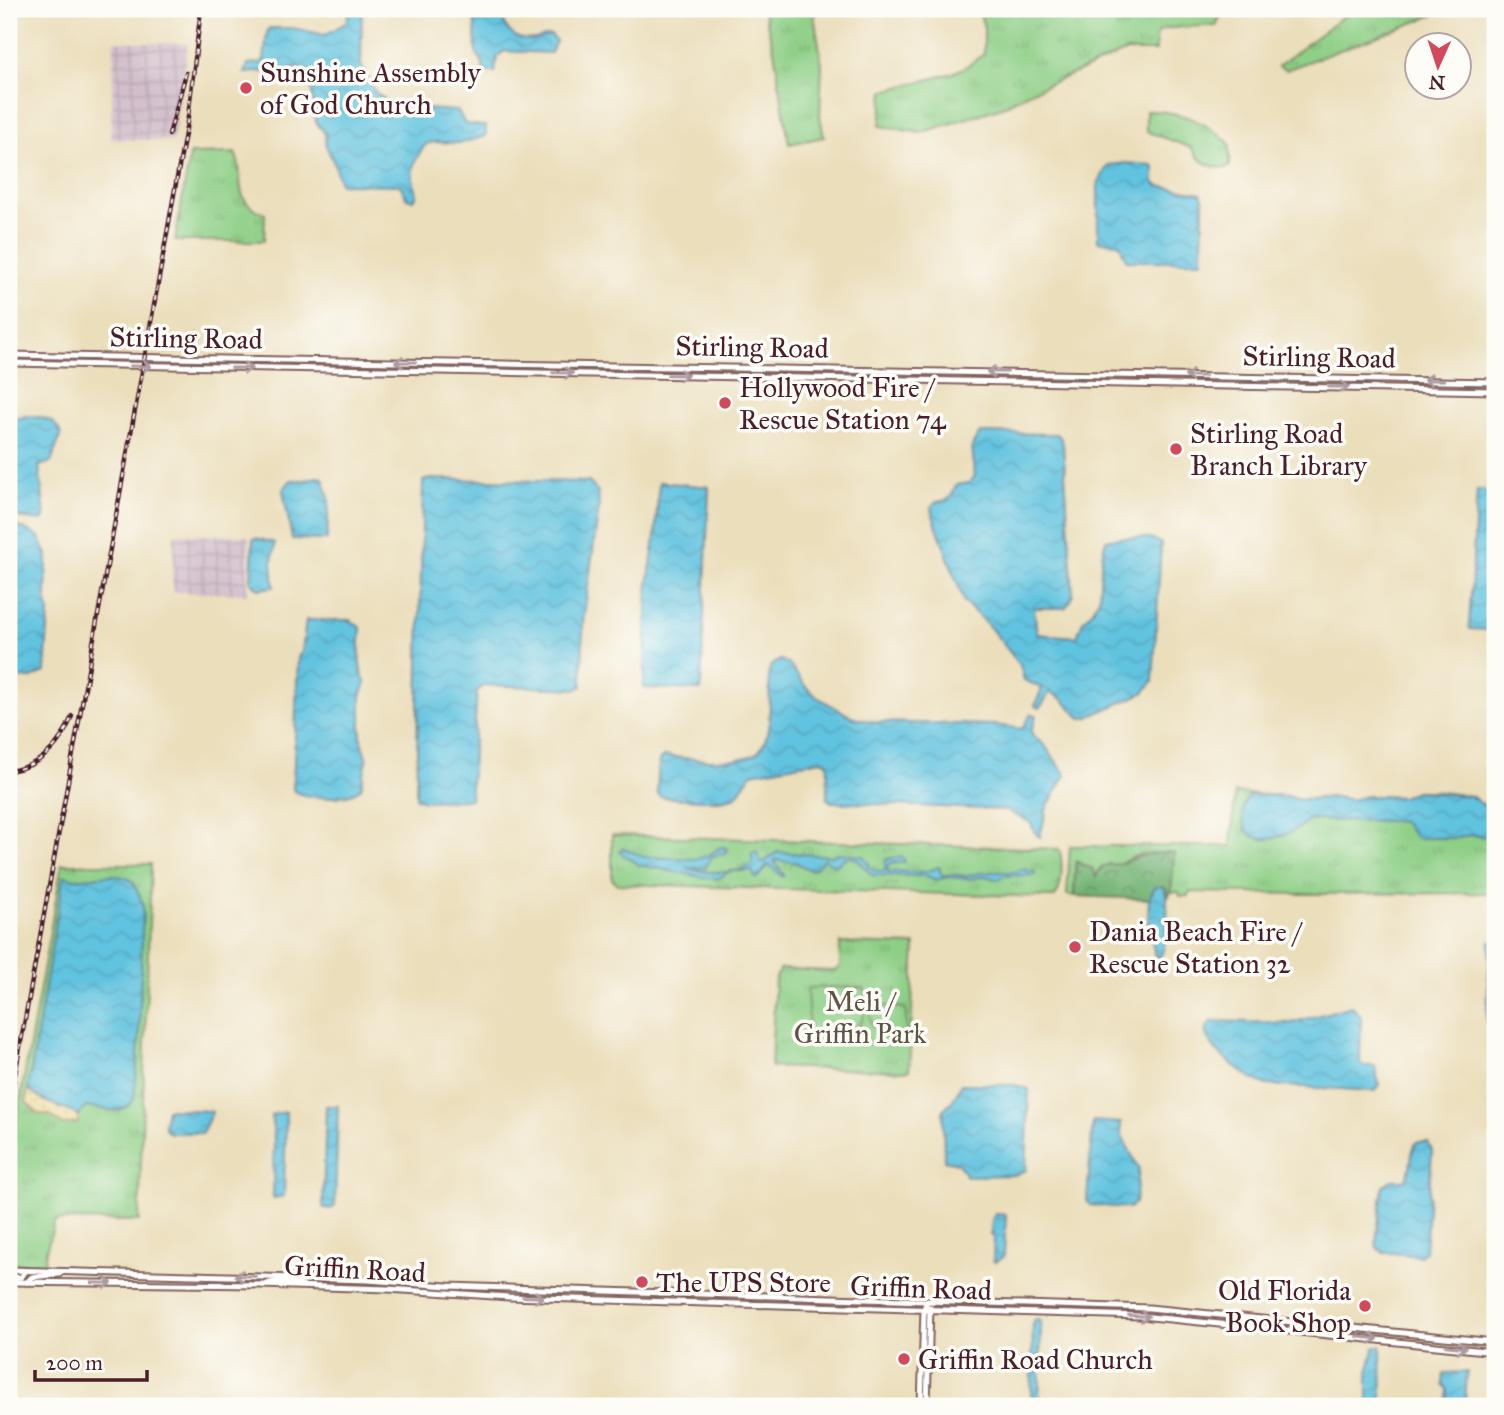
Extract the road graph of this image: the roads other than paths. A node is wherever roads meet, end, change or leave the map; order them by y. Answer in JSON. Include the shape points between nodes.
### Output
{"nodes":[{"id":1,"x":9,"y":355,"type":"edge"},
{"id":2,"x":9,"y":363,"type":"edge"},
{"id":3,"x":507,"y":364,"type":"junction"},
{"id":4,"x":522,"y":364,"type":"junction"},
{"id":5,"x":879,"y":370,"type":"junction"},
{"id":6,"x":495,"y":372,"type":"junction"},
{"id":7,"x":509,"y":372,"type":"junction"},
{"id":8,"x":1037,"y":373,"type":"junction"},
{"id":9,"x":1090,"y":374,"type":"junction"},
{"id":10,"x":865,"y":380,"type":"junction"},
{"id":11,"x":1026,"y":382,"type":"junction"},
{"id":12,"x":1495,"y":382,"type":"edge"},
{"id":13,"x":1089,"y":383,"type":"junction"},
{"id":14,"x":1495,"y":391,"type":"edge"},
{"id":15,"x":9,"y":1270,"type":"edge"},
{"id":16,"x":26,"y":1271,"type":"junction"},
{"id":17,"x":69,"y":1272,"type":"junction"},
{"id":18,"x":307,"y":1278,"type":"junction"},
{"id":19,"x":344,"y":1279,"type":"junction"},
{"id":20,"x":9,"y":1280,"type":"edge"},
{"id":21,"x":27,"y":1282,"type":"junction"},
{"id":22,"x":265,"y":1286,"type":"junction"},
{"id":23,"x":310,"y":1287,"type":"junction"},
{"id":24,"x":597,"y":1290,"type":"junction"},
{"id":25,"x":610,"y":1291,"type":"junction"},
{"id":26,"x":581,"y":1299,"type":"junction"},
{"id":27,"x":594,"y":1299,"type":"junction"},
{"id":28,"x":927,"y":1301,"type":"junction"},
{"id":29,"x":1120,"y":1307,"type":"junction"},
{"id":30,"x":927,"y":1309,"type":"junction"},
{"id":31,"x":1204,"y":1312,"type":"junction"},
{"id":32,"x":1098,"y":1314,"type":"junction"},
{"id":33,"x":1225,"y":1314,"type":"junction"},
{"id":34,"x":1188,"y":1320,"type":"junction"},
{"id":35,"x":1207,"y":1322,"type":"junction"},
{"id":36,"x":1495,"y":1342,"type":"edge"},
{"id":37,"x":1495,"y":1352,"type":"edge"},
{"id":38,"x":921,"y":1406,"type":"edge"},
{"id":39,"x":927,"y":1406,"type":"edge"}],
"edges":[{"from":3,"to":1,"type":"main road","name":"Stirling Road","one_way":true},
{"from":2,"to":6,"type":"main road","name":"Stirling Road","one_way":true},
{"from":3,"to":4,"type":"main road","name":"Stirling Road"},
{"from":3,"to":6,"type":"main road"},
{"from":4,"to":5,"type":"main road","name":"Stirling Road"},
{"from":4,"to":7,"type":"main road"},
{"from":8,"to":5,"type":"main road","name":"Stirling Road","one_way":true},
{"from":5,"to":10,"type":"main road"},
{"from":6,"to":7,"type":"main road","name":"Stirling Road"},
{"from":7,"to":10,"type":"main road","name":"Stirling Road","one_way":true},
{"from":8,"to":9,"type":"main road","name":"Stirling Road"},
{"from":8,"to":11,"type":"main road"},
{"from":12,"to":9,"type":"main road","name":"Stirling Road","one_way":true},
{"from":9,"to":13,"type":"main road"},
{"from":10,"to":11,"type":"main road","name":"Stirling Road"},
{"from":11,"to":13,"type":"main road","name":"Stirling Road"},
{"from":13,"to":14,"type":"main road","name":"Stirling Road","one_way":true},
{"from":15,"to":16,"type":"main road","name":"Griffin Road"},
{"from":16,"to":17,"type":"main road","name":"Griffin Road"},
{"from":16,"to":20,"type":"main road"},
{"from":18,"to":17,"type":"main road","name":"Griffin Road","one_way":true},
{"from":17,"to":21,"type":"main road"},
{"from":18,"to":19,"type":"main road","name":"Griffin Road"},
{"from":18,"to":22,"type":"main road","via":[[301,1283]]},
{"from":19,"to":23,"type":"main road"},
{"from":19,"to":24,"type":"main road","name":"Griffin Road"},
{"from":20,"to":21,"type":"main road","name":"Griffin Road"},
{"from":21,"to":22,"type":"main road","name":"Griffin Road","one_way":true},
{"from":22,"to":23,"type":"main road","name":"Griffin Road"},
{"from":23,"to":26,"type":"main road","name":"Griffin Road","one_way":true},
{"from":24,"to":25,"type":"main road","name":"Griffin Road"},
{"from":24,"to":26,"type":"main road"},
{"from":25,"to":27,"type":"main road"},
{"from":25,"to":28,"type":"main road","name":"Griffin Road"},
{"from":26,"to":27,"type":"main road","name":"Griffin Road"},
{"from":27,"to":30,"type":"main road","name":"Griffin Road"},
{"from":28,"to":29,"type":"main road","name":"Griffin Road"},
{"from":28,"to":30,"type":"main road"},
{"from":29,"to":31,"type":"main road","name":"Griffin Road"},
{"from":29,"to":32,"type":"main road"},
{"from":30,"to":32,"type":"main road","name":"Griffin Road"},
{"from":30,"to":38,"type":"main road"},
{"from":30,"to":39,"type":"main road"},
{"from":31,"to":33,"type":"main road","name":"Griffin Road"},
{"from":31,"to":34,"type":"main road"},
{"from":32,"to":34,"type":"main road","name":"Griffin Road","one_way":true},
{"from":33,"to":35,"type":"main road"},
{"from":33,"to":36,"type":"main road","name":"Griffin Road"},
{"from":34,"to":35,"type":"main road","name":"Griffin Road"},
{"from":35,"to":37,"type":"main road","name":"Griffin Road","one_way":true}]}
